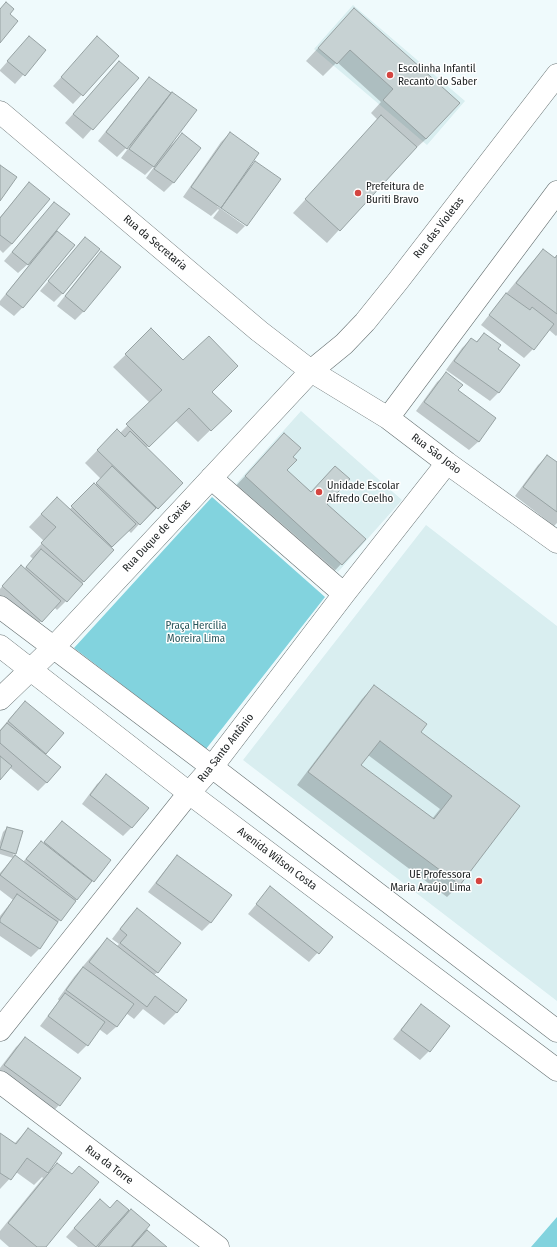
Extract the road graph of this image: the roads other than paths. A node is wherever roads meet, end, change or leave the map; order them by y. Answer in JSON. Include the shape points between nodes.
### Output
{"nodes":[{"id":1,"x":557,"y":75,"type":"edge"},
{"id":2,"x":0,"y":112,"type":"edge"},
{"id":3,"x":557,"y":192,"type":"edge"},
{"id":4,"x":311,"y":371,"type":"junction"},
{"id":5,"x":388,"y":418,"type":"junction"},
{"id":6,"x":447,"y":463,"type":"junction"},
{"id":7,"x":211,"y":478,"type":"junction"},
{"id":8,"x":557,"y":542,"type":"edge"},
{"id":9,"x":344,"y":594,"type":"junction"},
{"id":10,"x":0,"y":607,"type":"edge"},
{"id":11,"x":0,"y":646,"type":"edge"},
{"id":12,"x":53,"y":648,"type":"junction"},
{"id":13,"x":30,"y":669,"type":"junction"},
{"id":14,"x":0,"y":700,"type":"edge"},
{"id":15,"x":212,"y":767,"type":"junction"},
{"id":16,"x":189,"y":793,"type":"junction"},
{"id":17,"x":0,"y":1030,"type":"edge"},
{"id":18,"x":557,"y":1031,"type":"edge"},
{"id":19,"x":557,"y":1070,"type":"edge"},
{"id":20,"x":0,"y":1082,"type":"edge"},
{"id":21,"x":218,"y":1247,"type":"edge"}],
"edges":[{"from":1,"to":4,"type":"street","name":"Rua das Violetas","via":[[366,322]]},
{"from":2,"to":4,"type":"street","name":"Rua da Secretaria","via":[[259,331]]},
{"from":3,"to":5,"type":"street"},
{"from":4,"to":5,"type":"street","name":"Rua São João"},
{"from":4,"to":7,"type":"street","name":"Rua Duque de Caxias"},
{"from":5,"to":6,"type":"street","name":"Rua São João"},
{"from":6,"to":8,"type":"street","name":"Rua São João"},
{"from":6,"to":9,"type":"street","name":"Rua Santo Antônio"},
{"from":7,"to":9,"type":"street"},
{"from":7,"to":12,"type":"street","name":"Rua Duque de Caxias"},
{"from":9,"to":15,"type":"street","name":"Rua Santo Antônio"},
{"from":10,"to":12,"type":"street"},
{"from":11,"to":13,"type":"street","name":"Avenida Wilson Costa"},
{"from":12,"to":13,"type":"street","name":"Rua Duque de Caxias"},
{"from":12,"to":15,"type":"street"},
{"from":13,"to":14,"type":"street","name":"Rua Duque de Caxias"},
{"from":13,"to":16,"type":"street","name":"Avenida Wilson Costa"},
{"from":15,"to":16,"type":"street","name":"Rua Santo Antônio"},
{"from":15,"to":18,"type":"street"},
{"from":16,"to":17,"type":"street","name":"Rua Santo Antônio"},
{"from":16,"to":19,"type":"street","name":"Avenida Wilson Costa"},
{"from":20,"to":21,"type":"street","name":"Rua da Torre"}]}
